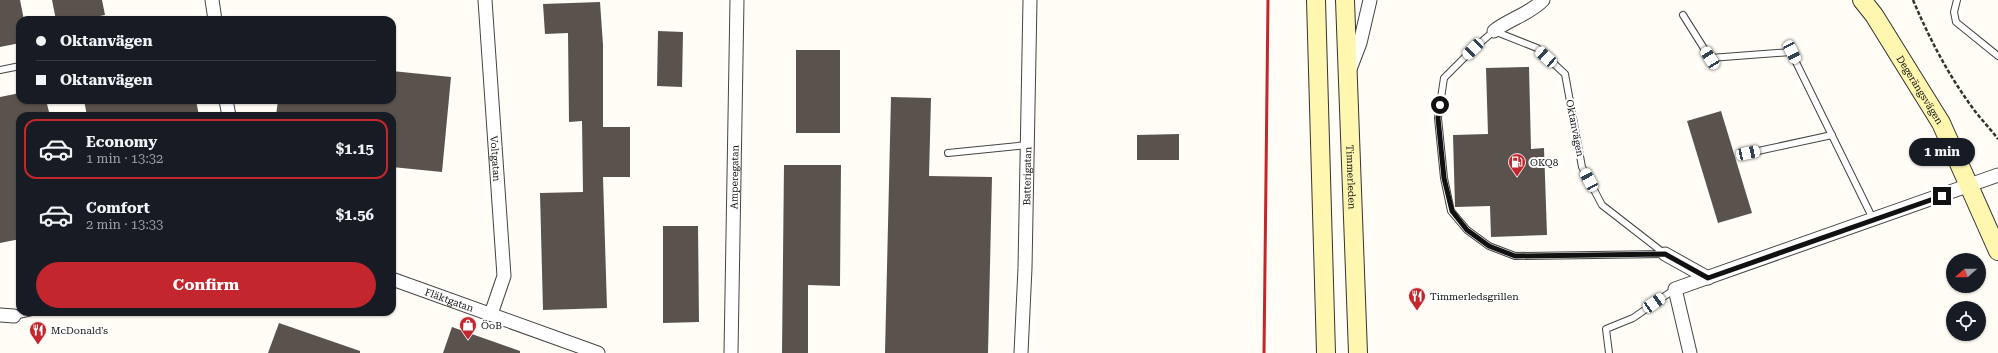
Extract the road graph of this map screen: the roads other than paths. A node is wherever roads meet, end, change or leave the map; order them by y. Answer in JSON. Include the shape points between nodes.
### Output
{"nodes":[{"id":1,"x":212,"y":0,"type":"edge"},
{"id":2,"x":485,"y":0,"type":"edge"},
{"id":3,"x":737,"y":0,"type":"edge"},
{"id":4,"x":1030,"y":0,"type":"edge"},
{"id":5,"x":1316,"y":0,"type":"edge"},
{"id":6,"x":1345,"y":0,"type":"edge"},
{"id":7,"x":1370,"y":0,"type":"edge"},
{"id":8,"x":1543,"y":0,"type":"edge"},
{"id":9,"x":1862,"y":0,"type":"edge"},
{"id":10,"x":1957,"y":0,"type":"edge"},
{"id":11,"x":1683,"y":15,"type":"dead end"},
{"id":12,"x":214,"y":16,"type":"edge"},
{"id":13,"x":1494,"y":31,"type":"junction"},
{"id":14,"x":1998,"y":56,"type":"edge"},
{"id":15,"x":16,"y":67,"type":"edge"},
{"id":16,"x":0,"y":70,"type":"edge"},
{"id":17,"x":1347,"y":77,"type":"junction"},
{"id":18,"x":1832,"y":136,"type":"junction"},
{"id":19,"x":1027,"y":145,"type":"junction"},
{"id":20,"x":948,"y":153,"type":"dead end"},
{"id":21,"x":1748,"y":153,"type":"dead end"},
{"id":22,"x":1998,"y":175,"type":"edge"},
{"id":23,"x":1970,"y":186,"type":"junction"},
{"id":24,"x":1874,"y":219,"type":"junction"},
{"id":25,"x":1998,"y":251,"type":"edge"},
{"id":26,"x":1665,"y":254,"type":"junction"},
{"id":27,"x":1708,"y":278,"type":"junction"},
{"id":28,"x":396,"y":280,"type":"edge"},
{"id":29,"x":1675,"y":289,"type":"junction"},
{"id":30,"x":491,"y":314,"type":"junction"},
{"id":31,"x":0,"y":315,"type":"edge"},
{"id":32,"x":14,"y":316,"type":"edge"},
{"id":33,"x":598,"y":353,"type":"edge"},
{"id":34,"x":731,"y":353,"type":"edge"},
{"id":35,"x":1021,"y":353,"type":"edge"},
{"id":36,"x":1326,"y":353,"type":"edge"},
{"id":37,"x":1358,"y":353,"type":"edge"},
{"id":38,"x":1609,"y":353,"type":"edge"},
{"id":39,"x":1690,"y":353,"type":"edge"}],
"edges":[{"from":1,"to":12,"type":"street"},
{"from":2,"to":30,"type":"street","name":"Voltgatan","via":[[504,276]]},
{"from":3,"to":34,"type":"street","name":"Amperegatan"},
{"from":4,"to":19,"type":"street","name":"Batterigatan"},
{"from":5,"to":36,"type":"main road"},
{"from":6,"to":17,"type":"main road","name":"Timmerleden"},
{"from":7,"to":17,"type":"street","via":[[1360,43]]},
{"from":8,"to":13,"type":"street","name":"Oktanvägen"},
{"from":9,"to":23,"type":"main road","name":"Degerängsvägen","via":[[1874,14],[1941,123]]},
{"from":10,"to":14,"type":"lane","via":[[1954,12],[1956,22]]},
{"from":11,"to":18,"type":"lane","via":[[1710,58],[1792,52]]},
{"from":13,"to":26,"type":"lane","name":"Oktanvägen","via":[[1537,48],[1565,74],[1582,167],[1602,205]]},
{"from":13,"to":26,"type":"lane","name":"Oktanvägen","via":[[1444,78],[1438,118],[1444,178],[1452,211],[1467,230],[1489,246],[1515,256]]},
{"from":15,"to":16,"type":"lane"},
{"from":17,"to":37,"type":"main road","name":"Timmerleden"},
{"from":18,"to":21,"type":"lane"},
{"from":18,"to":24,"type":"lane"},
{"from":19,"to":20,"type":"lane"},
{"from":19,"to":35,"type":"street","name":"Batterigatan"},
{"from":22,"to":23,"type":"street"},
{"from":23,"to":24,"type":"street"},
{"from":23,"to":25,"type":"main road","name":"Degerängsvägen"},
{"from":24,"to":27,"type":"street"},
{"from":26,"to":27,"type":"street","name":"Oktanvägen"},
{"from":27,"to":29,"type":"street"},
{"from":28,"to":30,"type":"street","name":"Fläktgatan"},
{"from":29,"to":38,"type":"lane","via":[[1633,318],[1606,329]]},
{"from":29,"to":39,"type":"street"},
{"from":30,"to":33,"type":"street","name":"Fläktgatan"},
{"from":31,"to":32,"type":"street"}]}
